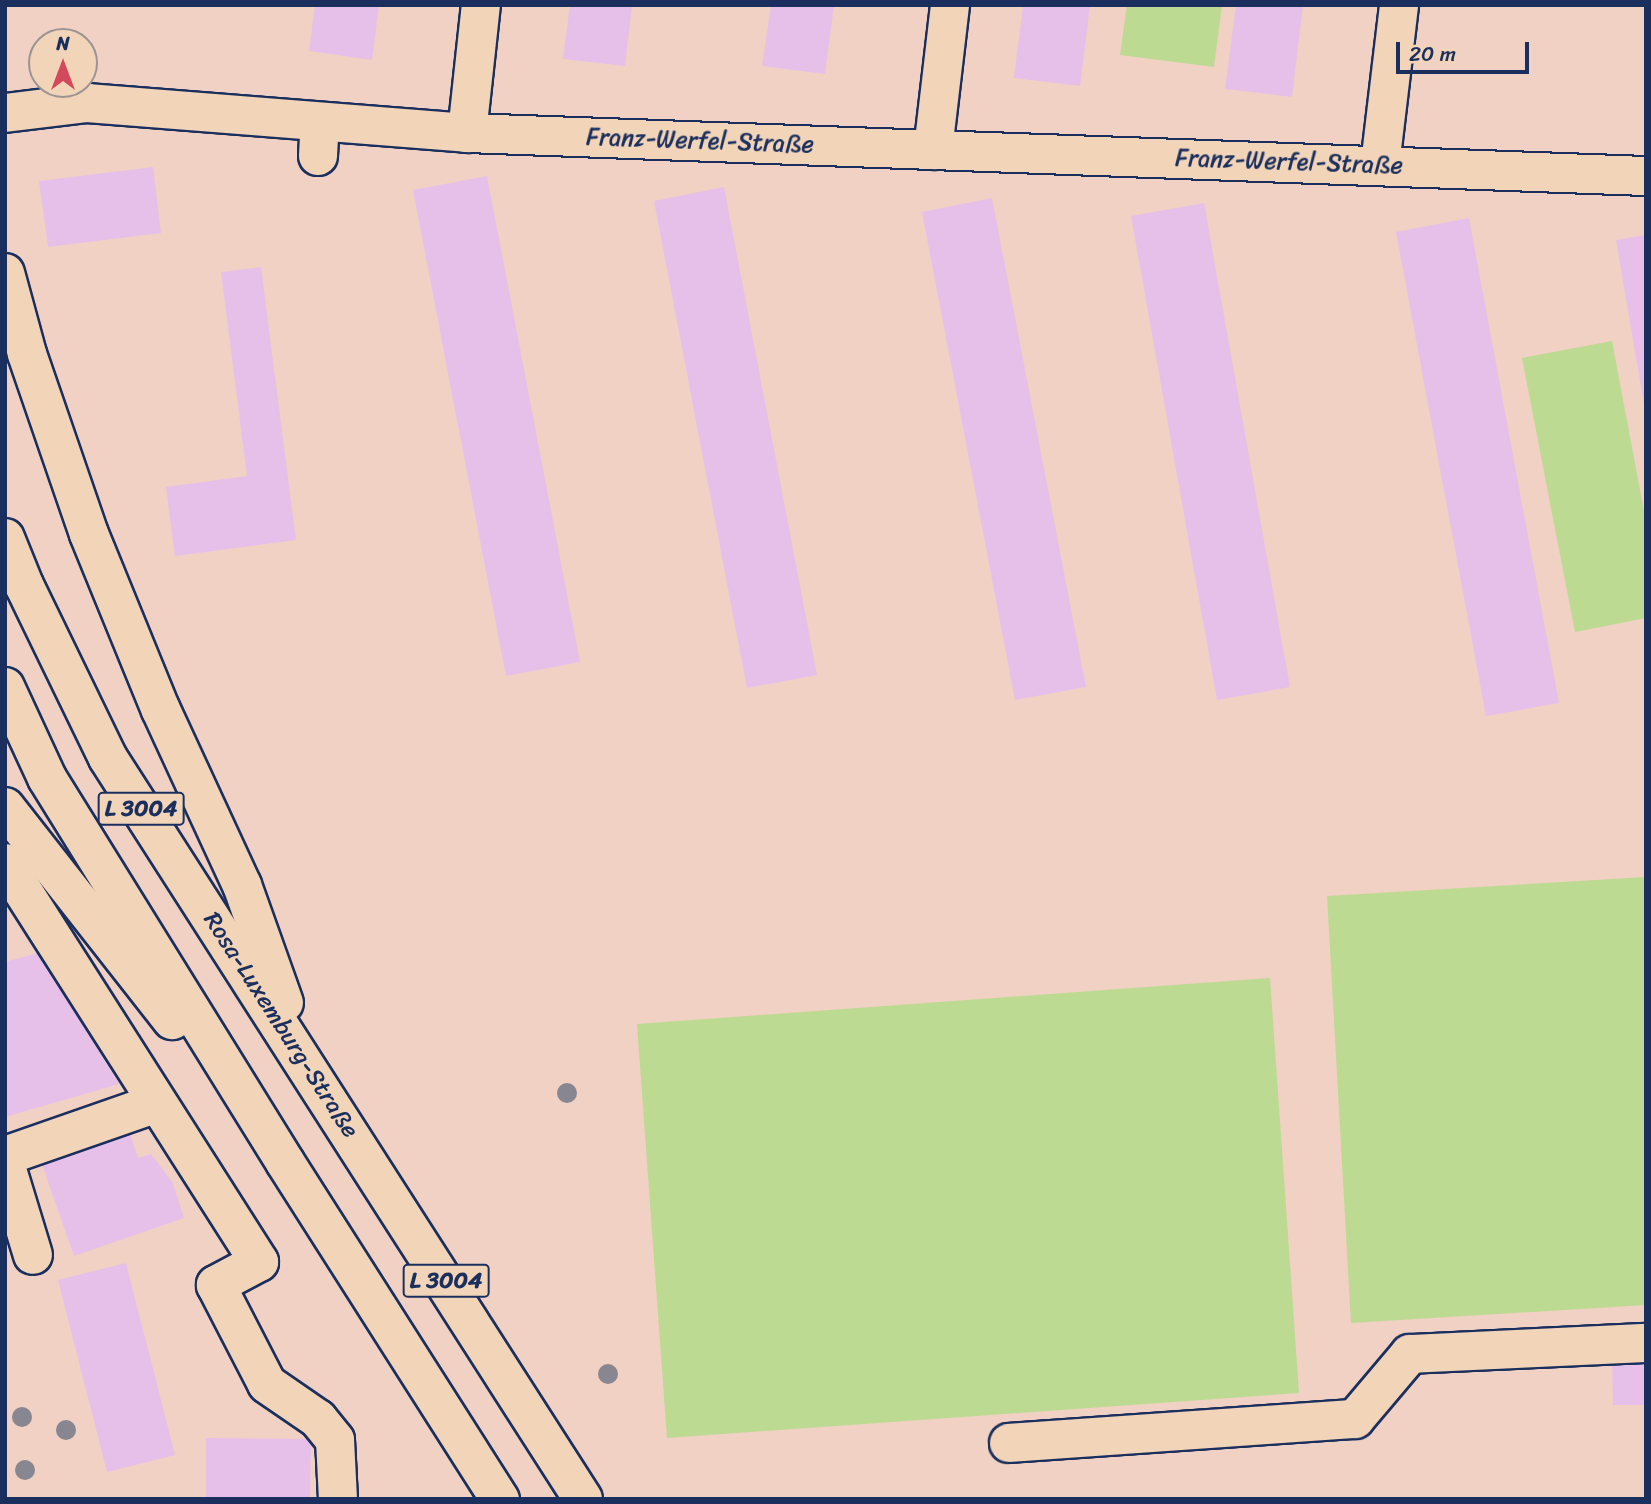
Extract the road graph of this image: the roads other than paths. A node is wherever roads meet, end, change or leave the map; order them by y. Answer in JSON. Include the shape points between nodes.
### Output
{"nodes":[{"id":1,"x":481,"y":5,"type":"edge"},
{"id":2,"x":950,"y":5,"type":"edge"},
{"id":3,"x":1398,"y":5,"type":"edge"},
{"id":4,"x":5,"y":113,"type":"edge"},
{"id":5,"x":467,"y":133,"type":"junction"},
{"id":6,"x":933,"y":150,"type":"junction"},
{"id":7,"x":1380,"y":165,"type":"junction"},
{"id":8,"x":1646,"y":176,"type":"edge"},
{"id":9,"x":5,"y":273,"type":"edge"},
{"id":10,"x":5,"y":538,"type":"edge"},
{"id":11,"x":5,"y":687,"type":"edge"},
{"id":12,"x":5,"y":807,"type":"edge"},
{"id":13,"x":5,"y":863,"type":"edge"},
{"id":14,"x":306,"y":1064,"type":"junction"},
{"id":15,"x":158,"y":1102,"type":"junction"},
{"id":16,"x":5,"y":1156,"type":"edge"},
{"id":17,"x":285,"y":1162,"type":"junction"},
{"id":18,"x":5,"y":1163,"type":"edge"},
{"id":19,"x":33,"y":1255,"type":"dead end"},
{"id":20,"x":1646,"y":1343,"type":"edge"},
{"id":21,"x":1009,"y":1443,"type":"dead end"},
{"id":22,"x":338,"y":1499,"type":"edge"},
{"id":23,"x":500,"y":1499,"type":"edge"},
{"id":24,"x":583,"y":1499,"type":"edge"}],
"edges":[{"from":1,"to":5,"type":"main road"},
{"from":2,"to":6,"type":"main road"},
{"from":3,"to":7,"type":"main road"},
{"from":4,"to":5,"type":"main road","name":"Franz-Werfel-Straße","via":[[87,103],[319,139]]},
{"from":5,"to":6,"type":"main road","name":"Franz-Werfel-Straße"},
{"from":6,"to":7,"type":"main road","name":"Franz-Werfel-Straße"},
{"from":7,"to":8,"type":"main road","name":"Franz-Werfel-Straße"},
{"from":9,"to":14,"type":"main road","via":[[27,354],[89,534],[161,710],[242,886]]},
{"from":10,"to":14,"type":"main road","name":"Rosa-Luxemburg-Straße","number":"L 3004","via":[[108,758]]},
{"from":11,"to":17,"type":"main road","number":"L 3004","via":[[47,778]]},
{"from":12,"to":17,"type":"main road"},
{"from":13,"to":15,"type":"main road"},
{"from":14,"to":24,"type":"main road","name":"Rosa-Luxemburg-Straße","number":"L 3004"},
{"from":15,"to":16,"type":"main road"},
{"from":15,"to":22,"type":"main road","via":[[259,1262],[216,1285],[267,1384],[318,1419],[335,1440]]},
{"from":17,"to":23,"type":"main road","number":"L 3004"},
{"from":18,"to":19,"type":"main road"},
{"from":20,"to":21,"type":"main road","via":[[1410,1354],[1355,1419]]}]}
